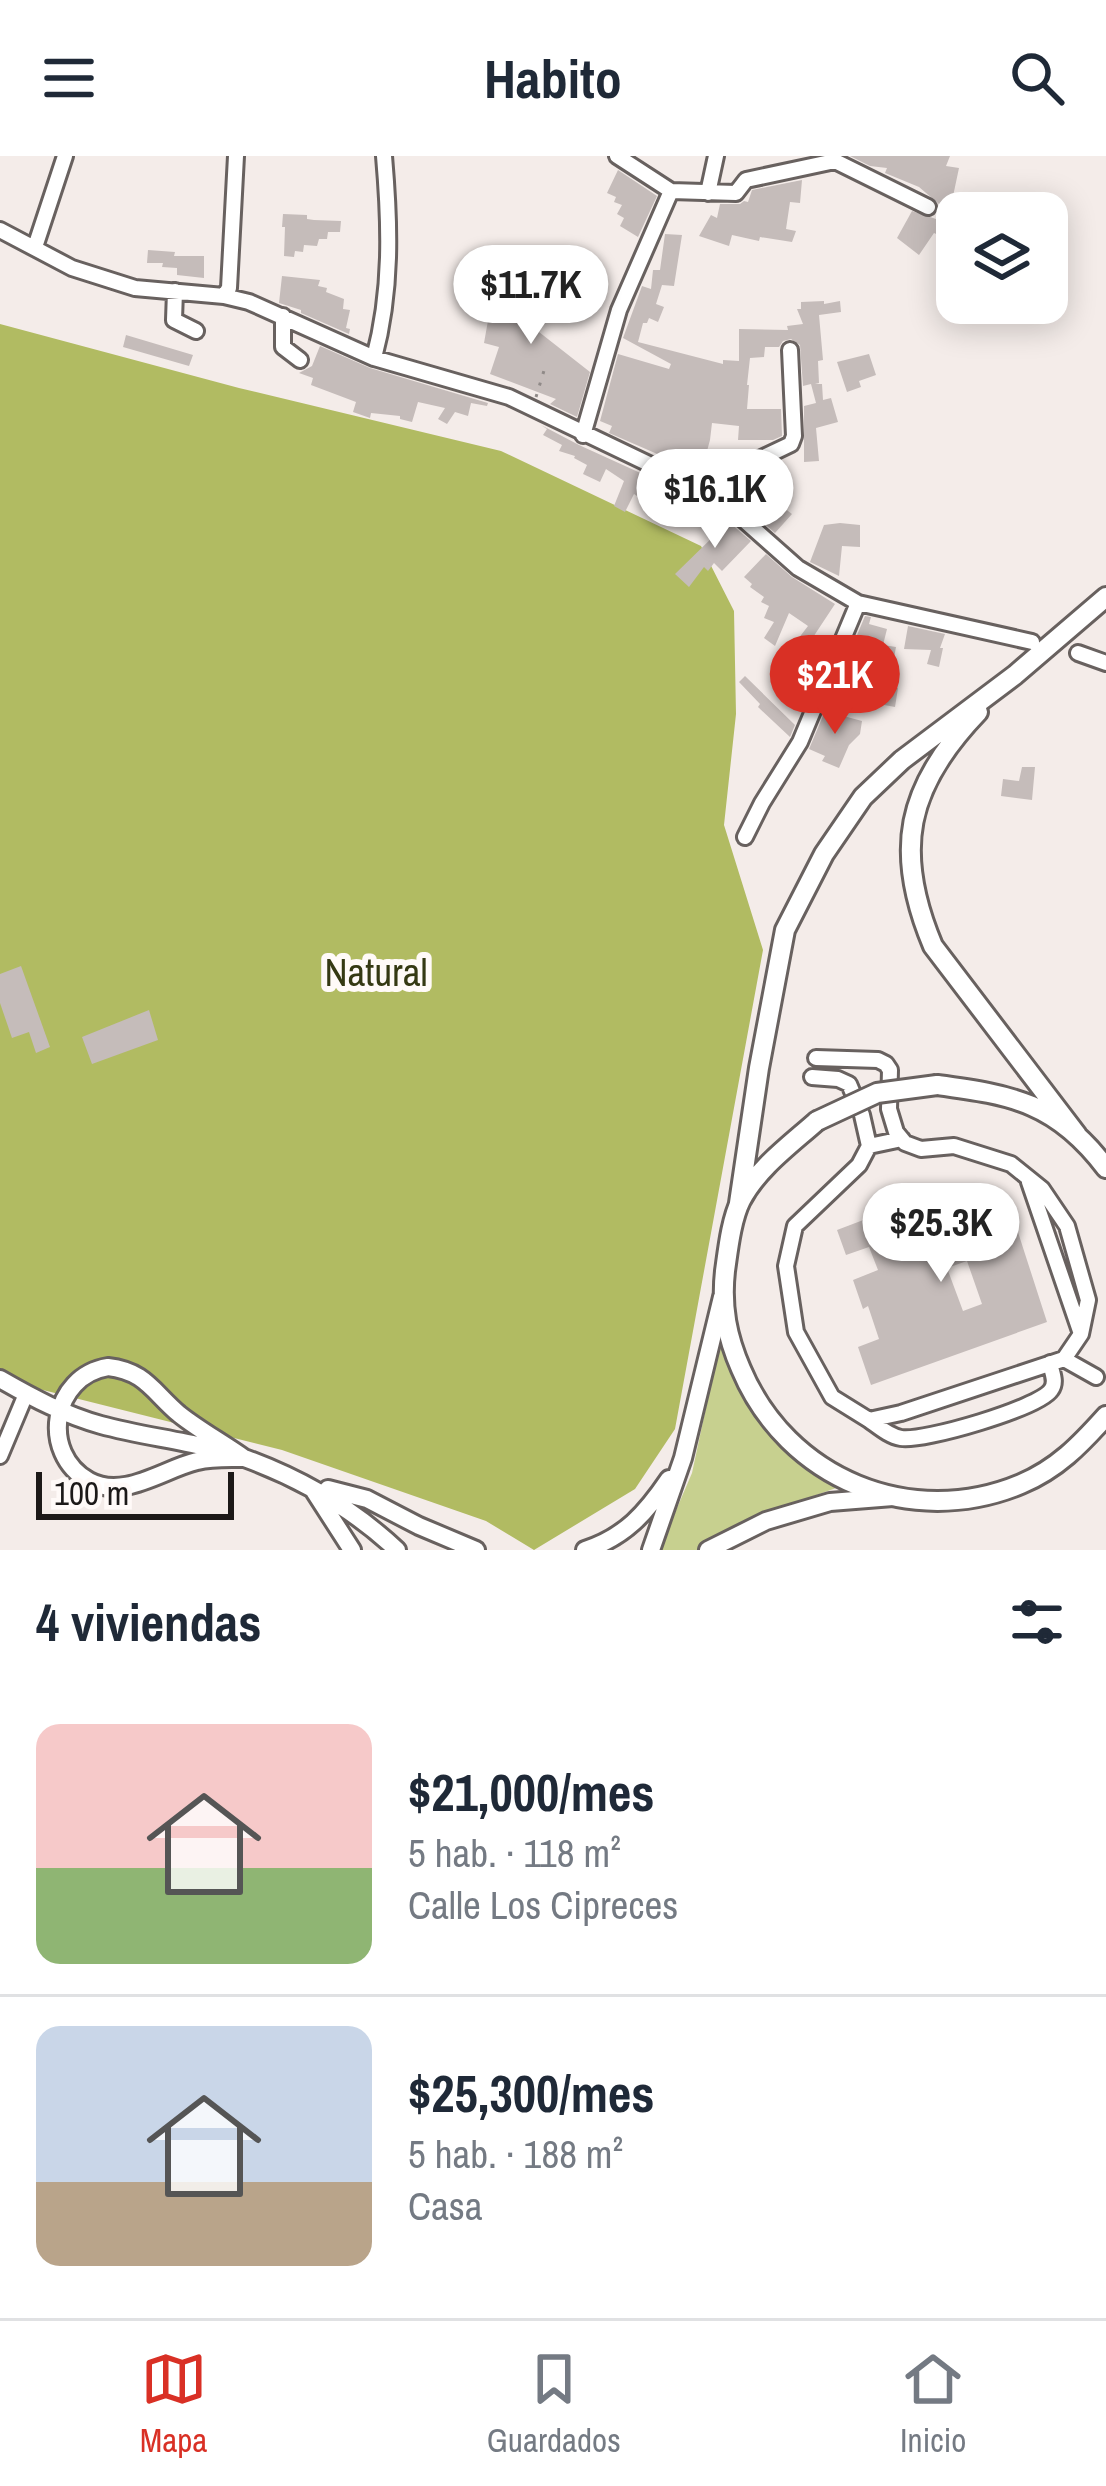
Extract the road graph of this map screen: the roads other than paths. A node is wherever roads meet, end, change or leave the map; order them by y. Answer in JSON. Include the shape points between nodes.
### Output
{"nodes":[{"id":1,"x":65,"y":156,"type":"edge"},
{"id":2,"x":236,"y":156,"type":"edge"},
{"id":3,"x":383,"y":156,"type":"edge"},
{"id":4,"x":617,"y":156,"type":"edge"},
{"id":5,"x":716,"y":156,"type":"edge"},
{"id":6,"x":835,"y":158,"type":"edge"},
{"id":7,"x":671,"y":190,"type":"junction"},
{"id":8,"x":708,"y":193,"type":"junction"},
{"id":9,"x":928,"y":207,"type":"dead end"},
{"id":10,"x":0,"y":230,"type":"edge"},
{"id":11,"x":35,"y":247,"type":"junction"},
{"id":12,"x":175,"y":291,"type":"junction"},
{"id":13,"x":224,"y":296,"type":"junction"},
{"id":14,"x":284,"y":316,"type":"junction"},
{"id":15,"x":196,"y":331,"type":"dead end"},
{"id":16,"x":790,"y":350,"type":"dead end"},
{"id":17,"x":374,"y":358,"type":"junction"},
{"id":18,"x":300,"y":360,"type":"dead end"},
{"id":19,"x":583,"y":435,"type":"junction"},
{"id":20,"x":699,"y":488,"type":"junction"},
{"id":21,"x":1106,"y":597,"type":"edge"},
{"id":22,"x":858,"y":603,"type":"junction"},
{"id":23,"x":1032,"y":642,"type":"dead end"},
{"id":24,"x":1078,"y":653,"type":"dead end"},
{"id":25,"x":1106,"y":663,"type":"edge"},
{"id":26,"x":1015,"y":675,"type":"junction"},
{"id":27,"x":745,"y":838,"type":"dead end"},
{"id":28,"x":817,"y":1058,"type":"dead end"},
{"id":29,"x":812,"y":1077,"type":"dead end"},
{"id":30,"x":1077,"y":1136,"type":"junction"},
{"id":31,"x":902,"y":1139,"type":"junction"},
{"id":32,"x":869,"y":1147,"type":"junction"},
{"id":33,"x":1106,"y":1168,"type":"edge"},
{"id":34,"x":1027,"y":1177,"type":"junction"},
{"id":35,"x":740,"y":1203,"type":"junction"},
{"id":36,"x":722,"y":1295,"type":"junction"},
{"id":37,"x":1081,"y":1334,"type":"junction"},
{"id":38,"x":1057,"y":1361,"type":"junction"},
{"id":39,"x":1096,"y":1377,"type":"dead end"},
{"id":40,"x":0,"y":1379,"type":"edge"},
{"id":41,"x":26,"y":1394,"type":"junction"},
{"id":42,"x":58,"y":1411,"type":"junction"},
{"id":43,"x":1106,"y":1417,"type":"edge"},
{"id":44,"x":869,"y":1420,"type":"junction"},
{"id":45,"x":0,"y":1456,"type":"edge"},
{"id":46,"x":244,"y":1458,"type":"junction"},
{"id":47,"x":682,"y":1458,"type":"junction"},
{"id":48,"x":310,"y":1485,"type":"junction"},
{"id":49,"x":893,"y":1498,"type":"junction"},
{"id":50,"x":766,"y":1521,"type":"junction"},
{"id":51,"x":352,"y":1550,"type":"edge"},
{"id":52,"x":397,"y":1550,"type":"edge"},
{"id":53,"x":476,"y":1550,"type":"edge"},
{"id":54,"x":585,"y":1550,"type":"edge"},
{"id":55,"x":651,"y":1550,"type":"edge"},
{"id":56,"x":707,"y":1550,"type":"edge"},
{"id":57,"x":735,"y":1550,"type":"edge"}],
"edges":[{"from":1,"to":11,"type":"street"},
{"from":2,"to":13,"type":"street"},
{"from":3,"to":17,"type":"street","via":[[390,228]]},
{"from":4,"to":7,"type":"street"},
{"from":5,"to":8,"type":"street"},
{"from":6,"to":8,"type":"street","via":[[746,180],[736,193]]},
{"from":6,"to":9,"type":"street"},
{"from":7,"to":8,"type":"street"},
{"from":7,"to":19,"type":"street","via":[[619,310]]},
{"from":10,"to":11,"type":"street"},
{"from":11,"to":12,"type":"street","via":[[135,288]]},
{"from":12,"to":13,"type":"street"},
{"from":12,"to":15,"type":"street","via":[[174,320]]},
{"from":13,"to":14,"type":"street"},
{"from":14,"to":17,"type":"street"},
{"from":14,"to":18,"type":"street","via":[[283,347]]},
{"from":16,"to":20,"type":"street","via":[[791,444]]},
{"from":17,"to":19,"type":"street","via":[[509,397]]},
{"from":19,"to":20,"type":"street"},
{"from":20,"to":22,"type":"street","via":[[798,568]]},
{"from":21,"to":26,"type":"highway"},
{"from":22,"to":23,"type":"street"},
{"from":22,"to":27,"type":"street","via":[[800,742]]},
{"from":24,"to":25,"type":"street"},
{"from":26,"to":30,"type":"highway","via":[[936,762],[909,853],[933,946]]},
{"from":26,"to":35,"type":"highway","via":[[862,797],[824,854],[785,929]]},
{"from":28,"to":31,"type":"street","via":[[886,1064],[889,1109]]},
{"from":29,"to":32,"type":"street","via":[[849,1084]]},
{"from":30,"to":33,"type":"highway"},
{"from":30,"to":35,"type":"highway","bridge":true,"via":[[1048,1112],[993,1093],[937,1084],[877,1093],[817,1121]]},
{"from":31,"to":32,"type":"street"},
{"from":31,"to":34,"type":"street","via":[[921,1149],[955,1146]]},
{"from":32,"to":44,"type":"street","via":[[795,1226],[786,1266],[796,1332],[832,1397]]},
{"from":34,"to":37,"type":"street"},
{"from":34,"to":37,"type":"street","via":[[1067,1226],[1088,1300]]},
{"from":35,"to":36,"type":"highway"},
{"from":36,"to":47,"type":"main road"},
{"from":36,"to":49,"type":"highway","via":[[740,1367],[777,1428],[817,1465]]},
{"from":37,"to":38,"type":"street"},
{"from":38,"to":39,"type":"street"},
{"from":38,"to":44,"type":"street"},
{"from":38,"to":44,"type":"street","via":[[1049,1394],[1022,1409],[905,1439]]},
{"from":40,"to":41,"type":"main road"},
{"from":41,"to":42,"type":"main road"},
{"from":41,"to":45,"type":"street"},
{"from":42,"to":46,"type":"main road"},
{"from":42,"to":46,"type":"main road","via":[[87,1374],[128,1370]]},
{"from":42,"to":46,"type":"main road","via":[[60,1444],[92,1483],[123,1487],[194,1461]]},
{"from":43,"to":49,"type":"highway","via":[[1077,1450],[1024,1484],[976,1498]]},
{"from":46,"to":48,"type":"main road"},
{"from":47,"to":54,"type":"main road","via":[[649,1509]]},
{"from":47,"to":55,"type":"main road"},
{"from":48,"to":51,"type":"main road"},
{"from":48,"to":52,"type":"main road"},
{"from":48,"to":53,"type":"main road","via":[[368,1499]]},
{"from":49,"to":50,"type":"main road","via":[[830,1502]]},
{"from":50,"to":56,"type":"main road"},
{"from":50,"to":57,"type":"main road"}]}
